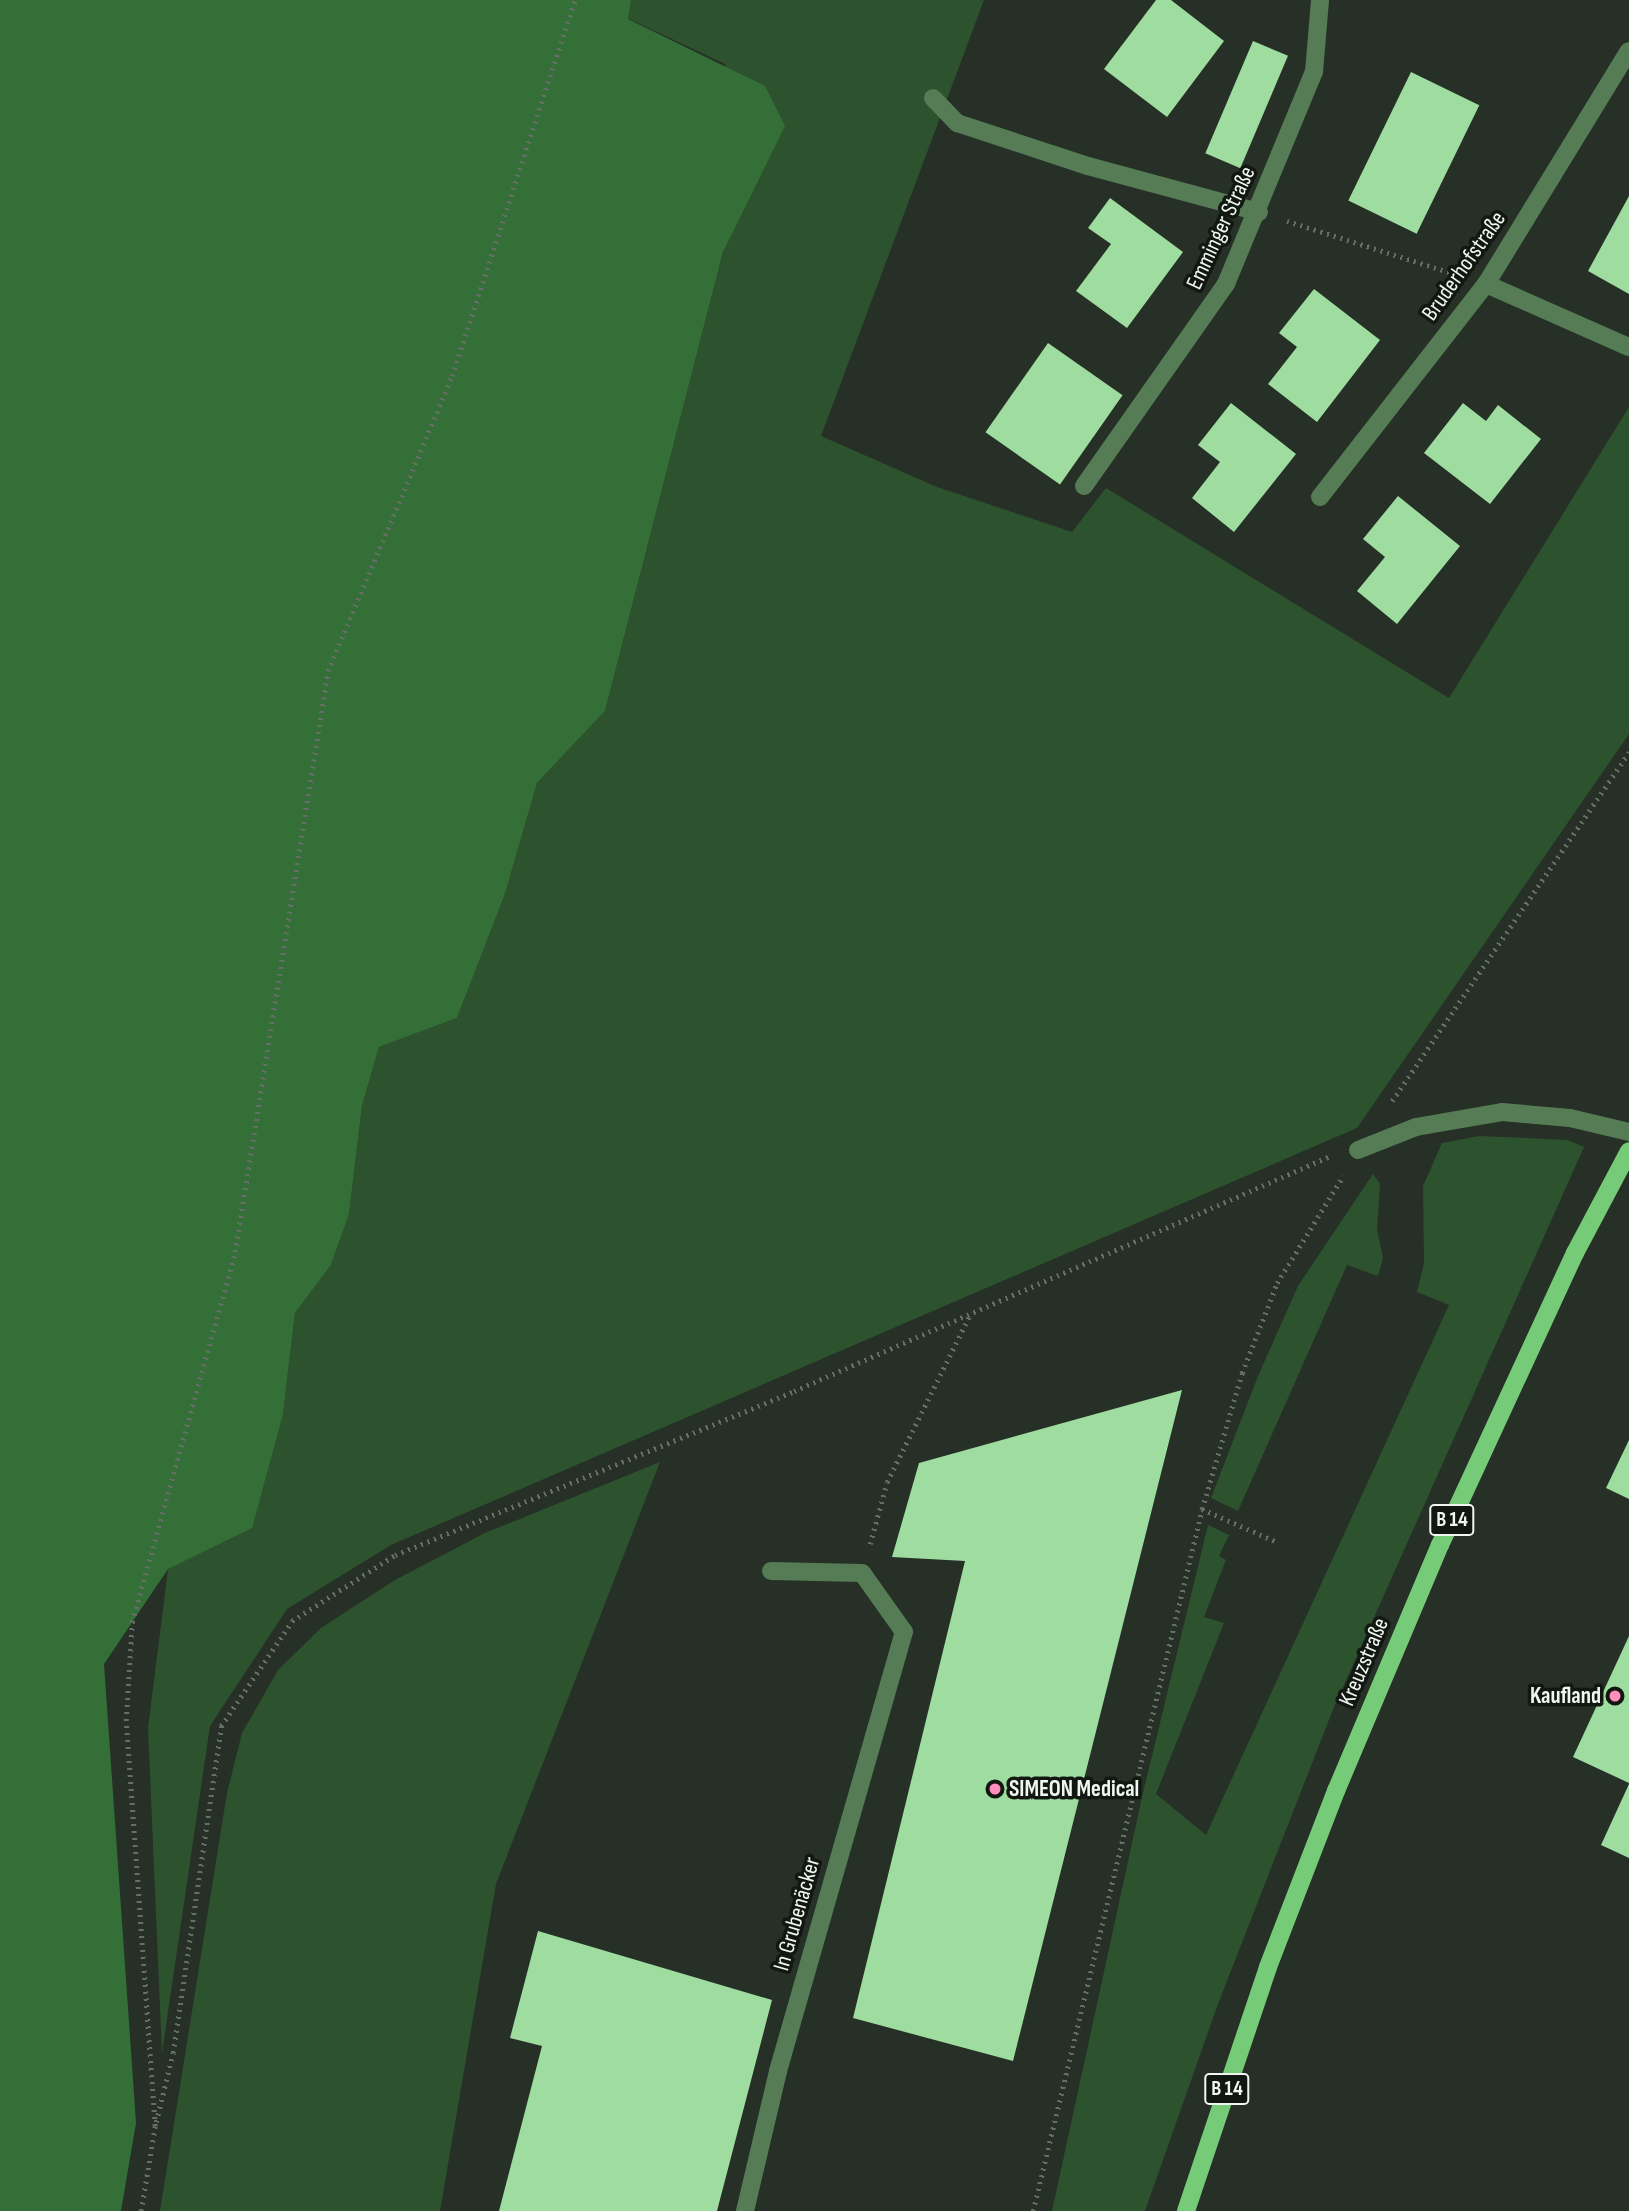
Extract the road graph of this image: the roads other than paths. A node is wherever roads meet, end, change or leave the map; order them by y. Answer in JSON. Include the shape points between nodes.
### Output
{"nodes":[{"id":1,"x":1320,"y":0,"type":"edge"},
{"id":2,"x":1629,"y":51,"type":"edge"},
{"id":3,"x":933,"y":98,"type":"dead end"},
{"id":4,"x":1259,"y":212,"type":"junction"},
{"id":5,"x":1486,"y":284,"type":"junction"},
{"id":6,"x":1629,"y":347,"type":"edge"},
{"id":7,"x":1084,"y":486,"type":"dead end"},
{"id":8,"x":1320,"y":496,"type":"dead end"},
{"id":9,"x":1629,"y":1132,"type":"edge"},
{"id":10,"x":1358,"y":1150,"type":"road end"},
{"id":11,"x":1629,"y":1151,"type":"edge"},
{"id":12,"x":771,"y":1571,"type":"dead end"},
{"id":13,"x":745,"y":2211,"type":"edge"},
{"id":14,"x":1186,"y":2211,"type":"edge"}],
"edges":[{"from":1,"to":4,"type":"street","name":"Emminger Straße","via":[[1314,72]]},
{"from":2,"to":5,"type":"street","name":"Bruderhofstraße"},
{"from":3,"to":4,"type":"street","via":[[957,122],[1088,166]]},
{"from":4,"to":7,"type":"street","name":"Emminger Straße","via":[[1226,284]]},
{"from":5,"to":6,"type":"street"},
{"from":5,"to":8,"type":"street","name":"Bruderhofstraße"},
{"from":9,"to":10,"type":"street","via":[[1570,1118],[1503,1112],[1416,1128]]},
{"from":11,"to":14,"type":"main road","name":"Kreuzstraße","number":"B 14","via":[[1575,1253],[1440,1545],[1336,1791],[1268,1967]]},
{"from":12,"to":13,"type":"street","name":"In Grubenäcker","via":[[862,1573],[904,1632],[778,2071]]}]}
